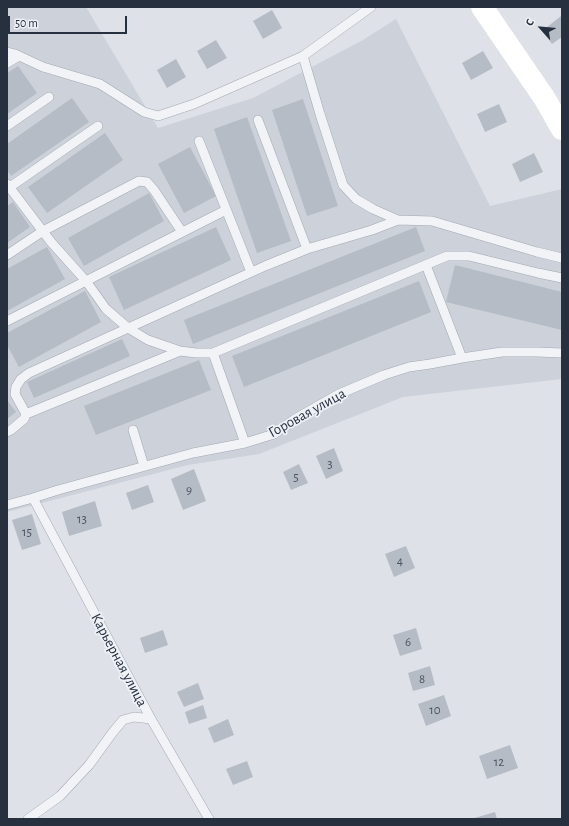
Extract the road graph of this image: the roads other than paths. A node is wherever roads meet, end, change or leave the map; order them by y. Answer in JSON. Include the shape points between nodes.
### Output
{"nodes":[{"id":1,"x":371,"y":7,"type":"edge"},
{"id":2,"x":482,"y":7,"type":"edge"},
{"id":3,"x":7,"y":52,"type":"edge"},
{"id":4,"x":19,"y":56,"type":"junction"},
{"id":5,"x":304,"y":56,"type":"junction"},
{"id":6,"x":7,"y":63,"type":"edge"},
{"id":7,"x":49,"y":96,"type":"dead end"},
{"id":8,"x":258,"y":120,"type":"dead end"},
{"id":9,"x":7,"y":126,"type":"edge"},
{"id":10,"x":98,"y":126,"type":"dead end"},
{"id":11,"x":562,"y":129,"type":"edge"},
{"id":12,"x":199,"y":141,"type":"dead end"},
{"id":13,"x":8,"y":187,"type":"edge"},
{"id":14,"x":226,"y":210,"type":"junction"},
{"id":15,"x":398,"y":220,"type":"junction"},
{"id":16,"x":43,"y":231,"type":"junction"},
{"id":17,"x":182,"y":232,"type":"junction"},
{"id":18,"x":307,"y":249,"type":"junction"},
{"id":19,"x":7,"y":255,"type":"edge"},
{"id":20,"x":562,"y":258,"type":"edge"},
{"id":21,"x":426,"y":265,"type":"junction"},
{"id":22,"x":251,"y":272,"type":"junction"},
{"id":23,"x":562,"y":278,"type":"edge"},
{"id":24,"x":86,"y":281,"type":"junction"},
{"id":25,"x":7,"y":321,"type":"edge"},
{"id":26,"x":128,"y":328,"type":"junction"},
{"id":27,"x":180,"y":351,"type":"junction"},
{"id":28,"x":213,"y":353,"type":"junction"},
{"id":29,"x":562,"y":353,"type":"edge"},
{"id":30,"x":462,"y":358,"type":"junction"},
{"id":31,"x":26,"y":414,"type":"junction"},
{"id":32,"x":133,"y":430,"type":"dead end"},
{"id":33,"x":7,"y":432,"type":"edge"},
{"id":34,"x":245,"y":443,"type":"junction"},
{"id":35,"x":144,"y":466,"type":"junction"},
{"id":36,"x":33,"y":498,"type":"junction"},
{"id":37,"x":7,"y":505,"type":"edge"},
{"id":38,"x":151,"y":719,"type":"junction"},
{"id":39,"x":28,"y":819,"type":"edge"},
{"id":40,"x":209,"y":819,"type":"edge"}],
"edges":[{"from":1,"to":5,"type":"lane"},
{"from":2,"to":11,"type":"main road","via":[[545,99]]},
{"from":3,"to":4,"type":"lane"},
{"from":4,"to":5,"type":"lane","via":[[100,84],[144,112],[158,116],[194,104]]},
{"from":4,"to":6,"type":"lane"},
{"from":5,"to":15,"type":"lane","via":[[343,185],[356,199]]},
{"from":7,"to":9,"type":"lane"},
{"from":8,"to":18,"type":"lane"},
{"from":10,"to":13,"type":"lane"},
{"from":12,"to":14,"type":"lane"},
{"from":13,"to":16,"type":"lane"},
{"from":14,"to":17,"type":"lane"},
{"from":14,"to":22,"type":"lane"},
{"from":15,"to":18,"type":"lane"},
{"from":15,"to":20,"type":"lane","via":[[432,221]]},
{"from":16,"to":17,"type":"lane","via":[[139,181],[147,182]]},
{"from":16,"to":19,"type":"lane"},
{"from":16,"to":24,"type":"lane"},
{"from":17,"to":24,"type":"lane"},
{"from":18,"to":22,"type":"lane"},
{"from":21,"to":23,"type":"lane","via":[[447,256],[469,256]]},
{"from":21,"to":28,"type":"lane"},
{"from":21,"to":30,"type":"lane"},
{"from":22,"to":26,"type":"lane"},
{"from":24,"to":25,"type":"lane"},
{"from":24,"to":26,"type":"lane","via":[[106,309]]},
{"from":26,"to":27,"type":"lane","via":[[148,340]]},
{"from":26,"to":31,"type":"lane","via":[[21,379],[15,394]]},
{"from":27,"to":28,"type":"lane"},
{"from":27,"to":31,"type":"lane"},
{"from":28,"to":34,"type":"lane"},
{"from":29,"to":30,"type":"lane","name":"Горовая улица","via":[[502,352]]},
{"from":30,"to":34,"type":"lane","name":"Горовая улица","via":[[384,374],[339,394],[274,434]]},
{"from":31,"to":33,"type":"lane","via":[[24,419]]},
{"from":32,"to":35,"type":"lane"},
{"from":34,"to":35,"type":"lane","name":"Горовая улица","via":[[192,453]]},
{"from":35,"to":36,"type":"lane","name":"Горовая улица"},
{"from":36,"to":37,"type":"lane","name":"Горовая улица"},
{"from":36,"to":38,"type":"lane","name":"Карьерная улица"},
{"from":38,"to":39,"type":"lane","via":[[134,717],[123,720],[89,765],[60,796]]},
{"from":38,"to":40,"type":"lane","name":"Карьерная улица"}]}
